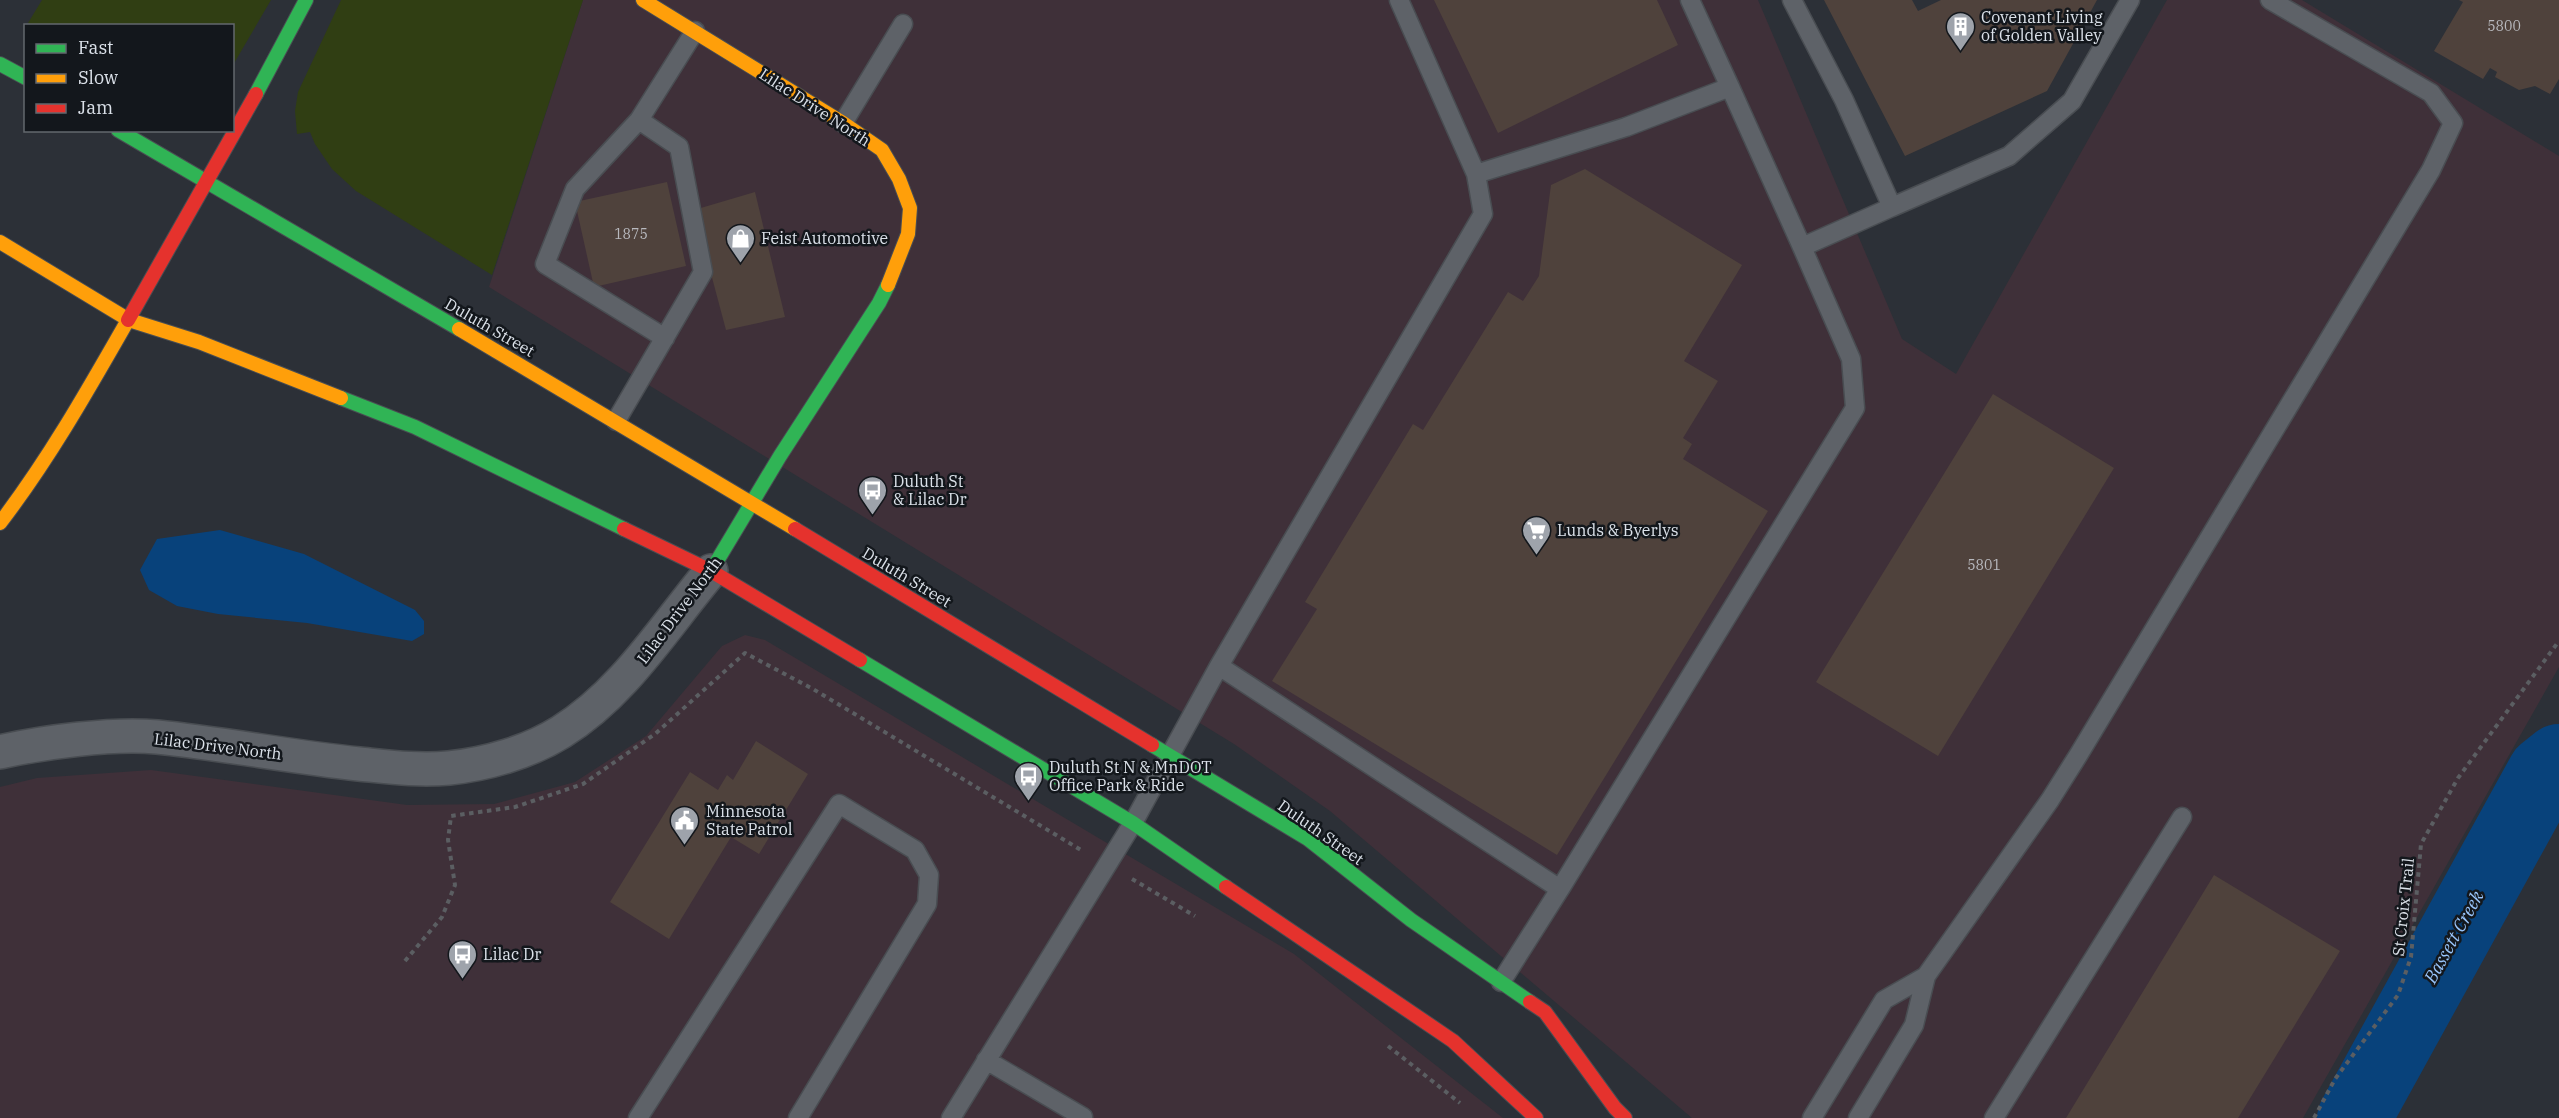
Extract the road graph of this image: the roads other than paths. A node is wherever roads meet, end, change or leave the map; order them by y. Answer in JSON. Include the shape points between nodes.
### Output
{"nodes":[{"id":1,"x":306,"y":0,"type":"edge"},
{"id":2,"x":643,"y":0,"type":"edge"},
{"id":3,"x":1399,"y":0,"type":"edge"},
{"id":4,"x":1690,"y":0,"type":"edge"},
{"id":5,"x":1792,"y":0,"type":"edge"},
{"id":6,"x":2130,"y":0,"type":"edge"},
{"id":7,"x":2270,"y":0,"type":"edge"},
{"id":8,"x":903,"y":24,"type":"dead end"},
{"id":9,"x":694,"y":31,"type":"junction"},
{"id":10,"x":0,"y":64,"type":"edge"},
{"id":11,"x":24,"y":77,"type":"edge"},
{"id":12,"x":1730,"y":87,"type":"junction"},
{"id":13,"x":639,"y":120,"type":"junction"},
{"id":14,"x":843,"y":123,"type":"junction"},
{"id":15,"x":122,"y":132,"type":"edge"},
{"id":16,"x":1476,"y":174,"type":"junction"},
{"id":17,"x":206,"y":180,"type":"junction"},
{"id":18,"x":1892,"y":207,"type":"junction"},
{"id":19,"x":0,"y":242,"type":"edge"},
{"id":20,"x":1802,"y":247,"type":"junction"},
{"id":21,"x":129,"y":320,"type":"junction"},
{"id":22,"x":665,"y":338,"type":"junction"},
{"id":23,"x":616,"y":421,"type":"junction"},
{"id":24,"x":752,"y":502,"type":"junction"},
{"id":25,"x":0,"y":523,"type":"edge"},
{"id":26,"x":711,"y":571,"type":"junction"},
{"id":27,"x":1219,"y":666,"type":"junction"},
{"id":28,"x":0,"y":752,"type":"edge"},
{"id":29,"x":1169,"y":754,"type":"junction"},
{"id":30,"x":2182,"y":817,"type":"dead end"},
{"id":31,"x":1133,"y":823,"type":"junction"},
{"id":32,"x":1560,"y":889,"type":"junction"},
{"id":33,"x":1926,"y":976,"type":"junction"},
{"id":34,"x":1501,"y":982,"type":"junction"},
{"id":35,"x":986,"y":1060,"type":"junction"},
{"id":36,"x":1083,"y":1117,"type":"edge"},
{"id":37,"x":638,"y":1118,"type":"edge"},
{"id":38,"x":798,"y":1118,"type":"edge"},
{"id":39,"x":951,"y":1118,"type":"edge"},
{"id":40,"x":1536,"y":1118,"type":"edge"},
{"id":41,"x":1625,"y":1118,"type":"edge"},
{"id":42,"x":1812,"y":1118,"type":"edge"},
{"id":43,"x":1857,"y":1118,"type":"edge"},
{"id":44,"x":1994,"y":1118,"type":"edge"}],
"edges":[{"from":1,"to":17,"type":"main road"},
{"from":2,"to":9,"type":"main road","name":"Lilac Drive North"},
{"from":3,"to":16,"type":"lane"},
{"from":4,"to":12,"type":"lane"},
{"from":5,"to":18,"type":"lane","via":[[1844,100]]},
{"from":6,"to":18,"type":"lane","via":[[2072,101],[2009,156]]},
{"from":7,"to":33,"type":"lane","via":[[2431,93],[2453,123],[2431,170],[2079,754]]},
{"from":8,"to":14,"type":"lane"},
{"from":9,"to":13,"type":"lane"},
{"from":9,"to":14,"type":"main road","name":"Lilac Drive North"},
{"from":10,"to":11,"type":"main road"},
{"from":12,"to":16,"type":"lane","via":[[1626,127]]},
{"from":12,"to":20,"type":"lane"},
{"from":13,"to":22,"type":"lane","via":[[678,147],[703,272]]},
{"from":13,"to":22,"type":"lane","via":[[575,189],[545,264]]},
{"from":14,"to":24,"type":"main road","name":"Lilac Drive North","via":[[882,150],[899,179],[910,208],[908,234],[879,303]]},
{"from":15,"to":17,"type":"main road","name":"Duluth Street"},
{"from":16,"to":27,"type":"lane","via":[[1483,214]]},
{"from":17,"to":21,"type":"main road"},
{"from":17,"to":23,"type":"main road","name":"Duluth Street"},
{"from":18,"to":20,"type":"lane"},
{"from":19,"to":21,"type":"main road"},
{"from":20,"to":32,"type":"lane","via":[[1851,359],[1855,408]]},
{"from":21,"to":25,"type":"main road","via":[[69,424]]},
{"from":21,"to":26,"type":"main road","via":[[199,342],[416,427]]},
{"from":22,"to":23,"type":"lane"},
{"from":23,"to":24,"type":"main road","name":"Duluth Street"},
{"from":24,"to":26,"type":"main road","name":"Lilac Drive North"},
{"from":24,"to":29,"type":"main road","name":"Duluth Street"},
{"from":26,"to":28,"type":"street","name":"Lilac Drive North","via":[[638,665],[585,714],[529,748],[484,762],[416,770],[155,737],[50,743]]},
{"from":26,"to":31,"type":"main road"},
{"from":27,"to":29,"type":"lane"},
{"from":27,"to":32,"type":"lane"},
{"from":29,"to":31,"type":"lane"},
{"from":29,"to":34,"type":"main road","name":"Duluth Street","via":[[1308,839],[1411,920]]},
{"from":30,"to":44,"type":"lane"},
{"from":31,"to":35,"type":"lane"},
{"from":31,"to":40,"type":"main road","via":[[1453,1041]]},
{"from":32,"to":34,"type":"lane"},
{"from":33,"to":42,"type":"lane","via":[[1884,1000]]},
{"from":33,"to":43,"type":"lane","via":[[1914,1025]]},
{"from":34,"to":41,"type":"main road","name":"Duluth Street","via":[[1545,1012]]},
{"from":35,"to":36,"type":"lane"},
{"from":35,"to":39,"type":"lane"},
{"from":37,"to":38,"type":"lane","via":[[839,804],[915,850],[929,875],[927,904]]}]}
